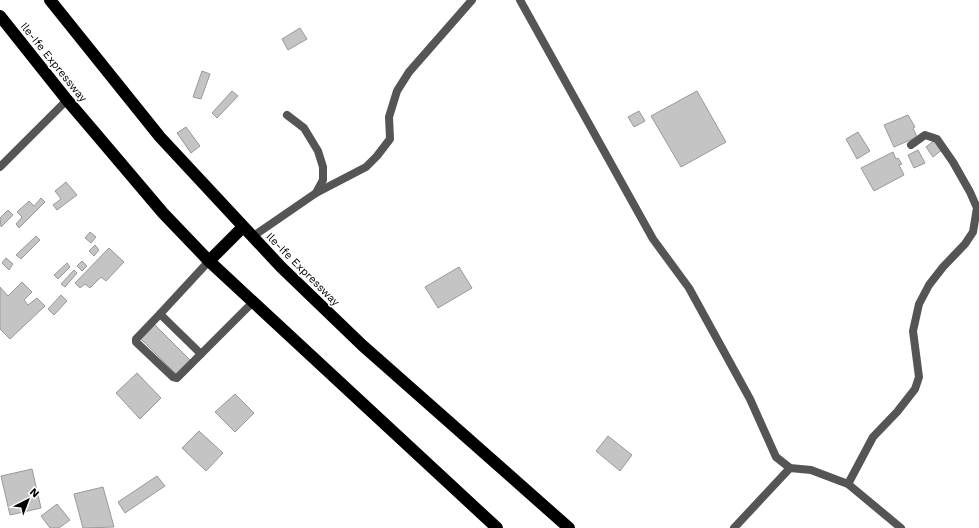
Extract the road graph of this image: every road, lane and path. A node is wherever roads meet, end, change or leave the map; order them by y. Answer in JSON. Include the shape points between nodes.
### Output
{"nodes":[{"id":1,"x":50,"y":0,"type":"edge"},
{"id":2,"x":472,"y":0,"type":"edge"},
{"id":3,"x":520,"y":0,"type":"edge"},
{"id":4,"x":0,"y":16,"type":"edge"},
{"id":5,"x":67,"y":100,"type":"junction"},
{"id":6,"x":287,"y":115,"type":"dead end"},
{"id":7,"x":911,"y":144,"type":"dead end"},
{"id":8,"x":0,"y":167,"type":"edge"},
{"id":9,"x":316,"y":193,"type":"junction"},
{"id":10,"x":243,"y":227,"type":"junction"},
{"id":11,"x":252,"y":237,"type":"junction"},
{"id":12,"x":209,"y":261,"type":"junction"},
{"id":13,"x":252,"y":302,"type":"junction"},
{"id":14,"x":160,"y":314,"type":"junction"},
{"id":15,"x":201,"y":354,"type":"junction"},
{"id":16,"x":790,"y":468,"type":"junction"},
{"id":17,"x":848,"y":484,"type":"junction"},
{"id":18,"x":497,"y":528,"type":"edge"},
{"id":19,"x":568,"y":528,"type":"edge"},
{"id":20,"x":734,"y":528,"type":"edge"},
{"id":21,"x":901,"y":528,"type":"edge"}],
"edges":[{"from":1,"to":10,"type":"highway","name":"Ile-Ife Expressway","via":[[160,138]]},
{"from":2,"to":9,"type":"street","via":[[409,72],[397,91],[389,118],[390,139],[377,156],[366,167]]},
{"from":3,"to":16,"type":"street","via":[[653,239],[688,288],[750,399],[776,456]]},
{"from":4,"to":5,"type":"highway","name":"Ile-Ife Expressway"},
{"from":5,"to":8,"type":"street"},
{"from":5,"to":12,"type":"highway","name":"Ile-Ife Expressway","via":[[163,213]]},
{"from":6,"to":9,"type":"street","via":[[304,128],[318,151],[323,167],[323,180]]},
{"from":7,"to":17,"type":"street","via":[[925,135],[937,139],[977,208],[973,232],[929,285],[919,304],[913,331],[919,377],[915,389],[873,437]]},
{"from":9,"to":11,"type":"street"},
{"from":10,"to":11,"type":"highway","name":"Ile-Ife Expressway"},
{"from":10,"to":12,"type":"highway"},
{"from":11,"to":19,"type":"highway","name":"Ile-Ife Expressway","via":[[362,345]]},
{"from":12,"to":13,"type":"highway","name":"Ile-Ife Expressway"},
{"from":12,"to":14,"type":"street"},
{"from":13,"to":15,"type":"street"},
{"from":13,"to":18,"type":"highway","name":"Ile-Ife Expressway"},
{"from":14,"to":15,"type":"street"},
{"from":14,"to":15,"type":"street","via":[[136,342],[177,378]]},
{"from":16,"to":17,"type":"street","via":[[811,470]]},
{"from":16,"to":20,"type":"street"},
{"from":17,"to":21,"type":"street"}]}
